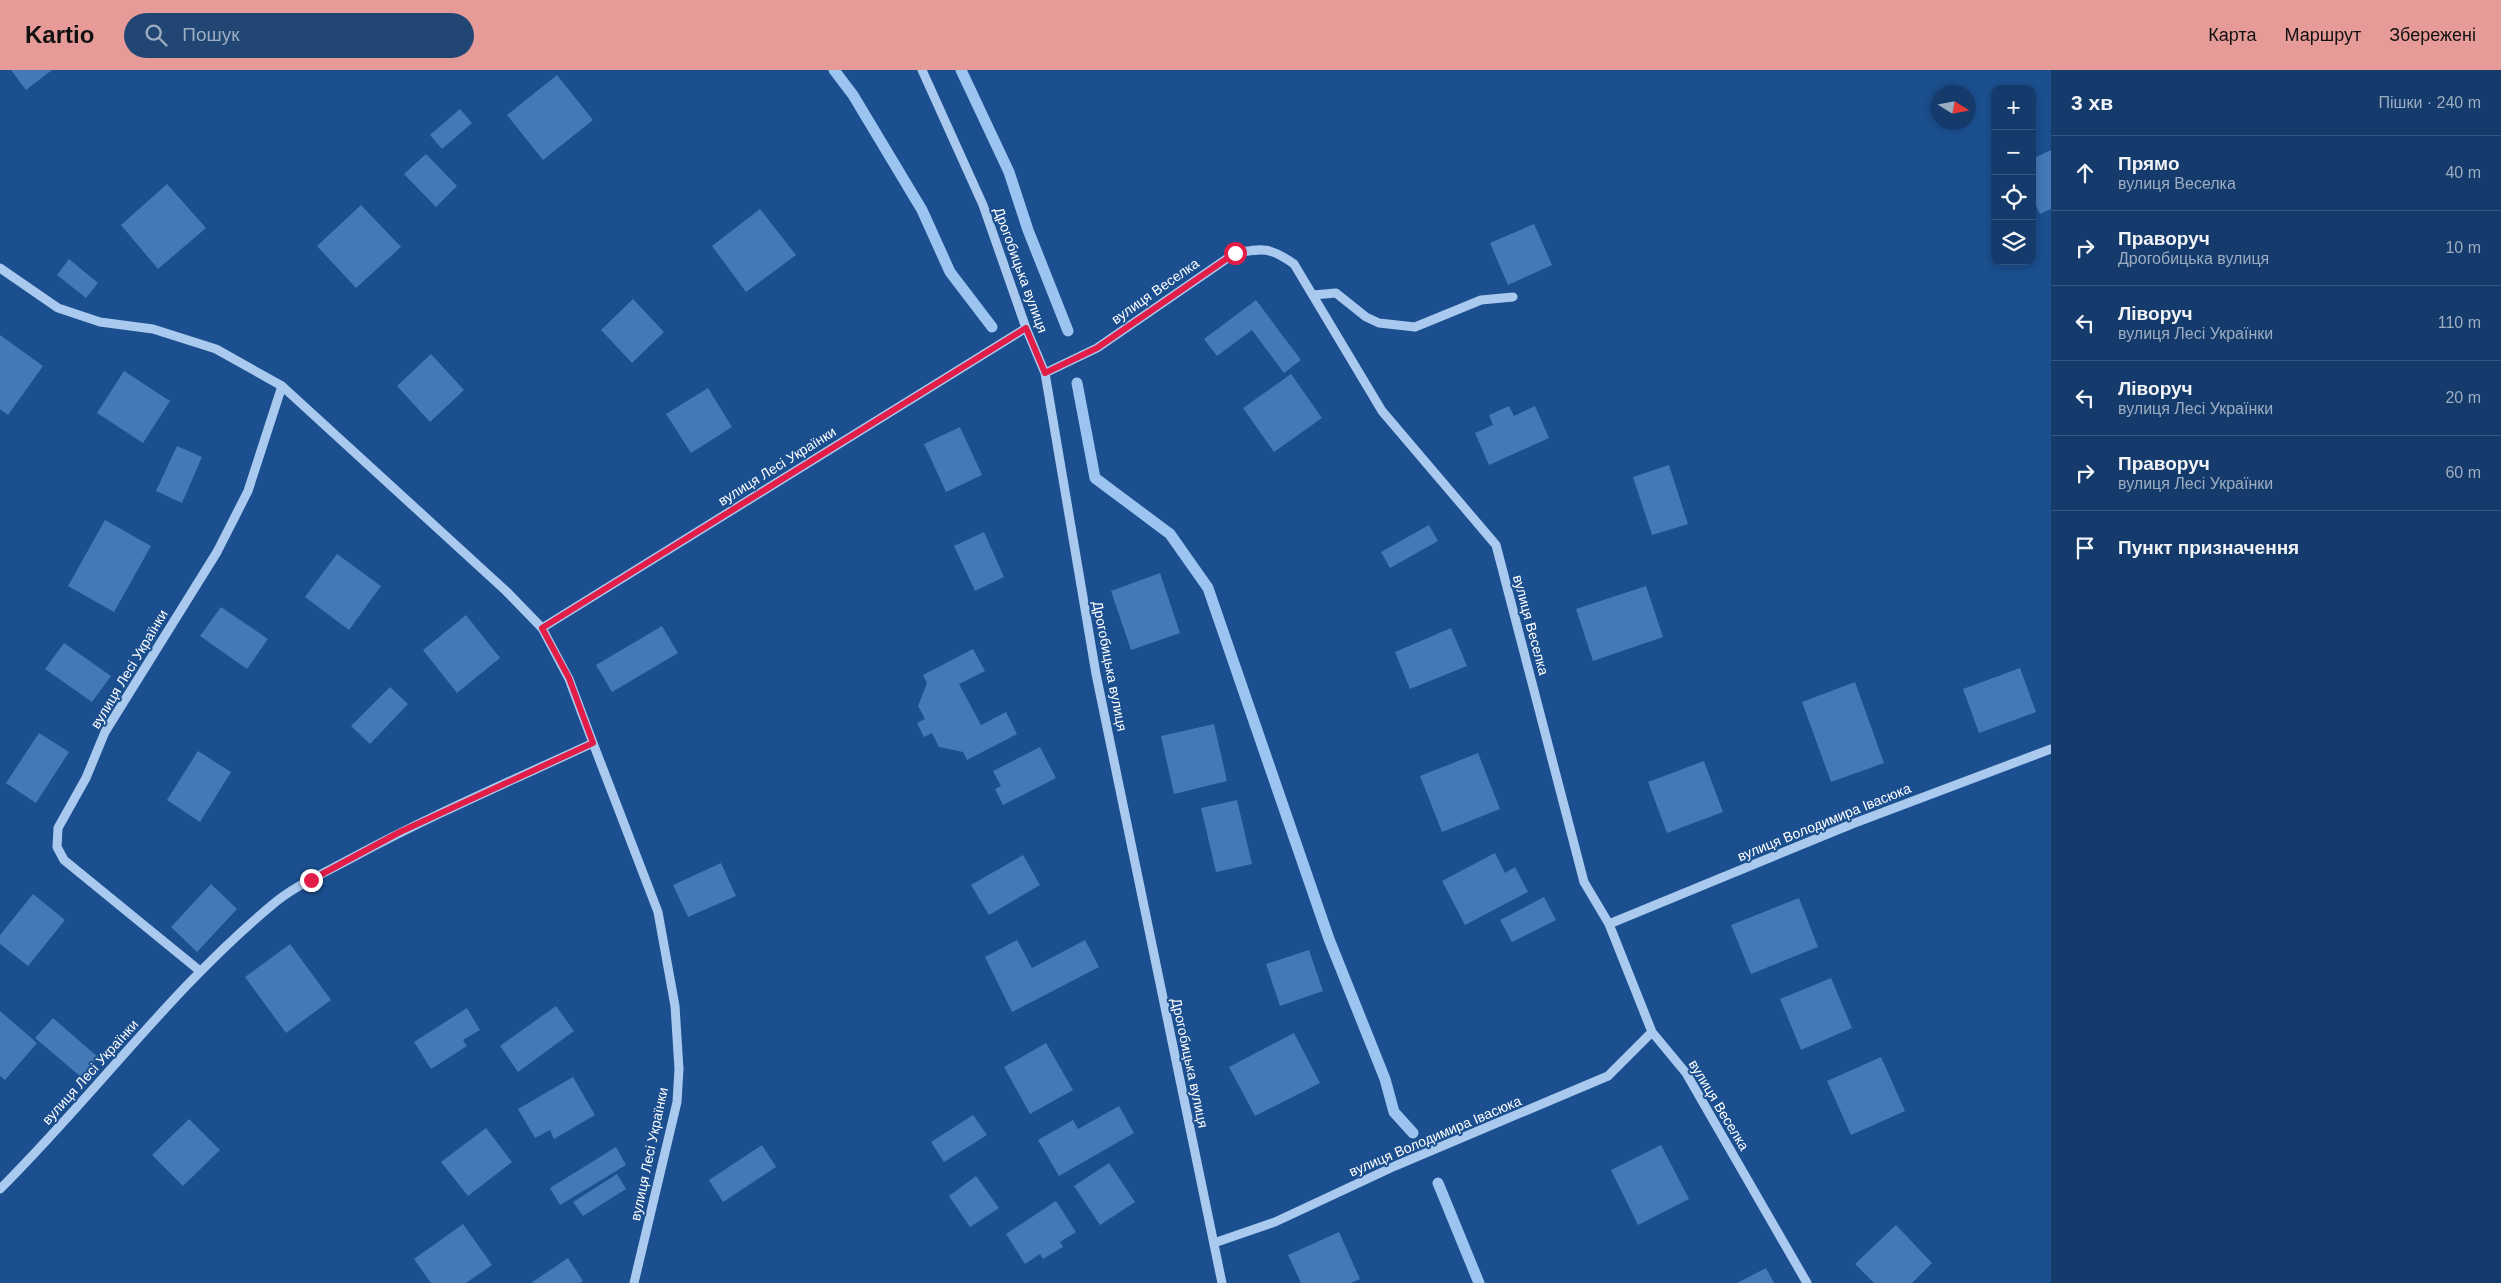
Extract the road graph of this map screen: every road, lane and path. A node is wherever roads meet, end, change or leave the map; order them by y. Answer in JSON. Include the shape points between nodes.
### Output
{"nodes":[{"id":1,"x":922,"y":70,"type":"edge"},
{"id":2,"x":0,"y":268,"type":"edge"},
{"id":3,"x":1313,"y":294,"type":"junction"},
{"id":4,"x":1513,"y":297,"type":"dead end"},
{"id":5,"x":1026,"y":328,"type":"junction"},
{"id":6,"x":1045,"y":373,"type":"junction"},
{"id":7,"x":282,"y":386,"type":"junction"},
{"id":8,"x":542,"y":628,"type":"junction"},
{"id":9,"x":593,"y":743,"type":"junction"},
{"id":10,"x":2051,"y":749,"type":"edge"},
{"id":11,"x":1609,"y":924,"type":"junction"},
{"id":12,"x":200,"y":971,"type":"junction"},
{"id":13,"x":1652,"y":1032,"type":"junction"},
{"id":14,"x":0,"y":1189,"type":"edge"},
{"id":15,"x":1214,"y":1243,"type":"junction"},
{"id":16,"x":634,"y":1283,"type":"edge"},
{"id":17,"x":1222,"y":1283,"type":"edge"},
{"id":18,"x":1807,"y":1283,"type":"edge"}],
"edges":[{"from":1,"to":5,"type":"street","name":"Дрогобицька вулиця","via":[[983,205]]},
{"from":2,"to":7,"type":"street","name":"вулиця Лесі Українки","via":[[58,308],[100,322],[153,329],[216,349]]},
{"from":3,"to":4,"type":"street","via":[[1336,293],[1366,317],[1379,323],[1415,327],[1480,300]]},
{"from":3,"to":6,"type":"street","name":"вулиця Веселка","via":[[1294,264],[1277,252],[1258,249],[1235,253],[1097,348]]},
{"from":3,"to":11,"type":"street","name":"вулиця Веселка","via":[[1382,411],[1496,545],[1584,882]]},
{"from":5,"to":6,"type":"street","name":"Дрогобицька вулиця"},
{"from":5,"to":8,"type":"street","name":"вулиця Лесі Українки"},
{"from":6,"to":15,"type":"street","name":"Дрогобицька вулиця","via":[[1096,674]]},
{"from":7,"to":8,"type":"street","name":"вулиця Лесі Українки","via":[[506,591]]},
{"from":7,"to":12,"type":"street","name":"вулиця Лесі Українки","via":[[248,491],[217,552],[105,732],[86,778],[58,828],[57,847],[64,860]]},
{"from":8,"to":9,"type":"street","name":"вулиця Лесі Українки","via":[[569,678]]},
{"from":9,"to":12,"type":"street","name":"вулиця Лесі Українки","via":[[400,832],[311,880],[273,904]]},
{"from":9,"to":16,"type":"street","name":"вулиця Лесі Українки","via":[[658,912],[675,1006],[679,1069],[676,1102]]},
{"from":10,"to":11,"type":"street","name":"вулиця Володимира Івасюка","via":[[1852,824]]},
{"from":11,"to":13,"type":"street","name":"вулиця Веселка"},
{"from":12,"to":14,"type":"street","name":"вулиця Лесі Українки","via":[[38,1152]]},
{"from":13,"to":15,"type":"street","name":"вулиця Володимира Івасюка","via":[[1608,1076],[1395,1166],[1274,1222]]},
{"from":13,"to":18,"type":"street","name":"вулиця Веселка","via":[[1686,1073]]},
{"from":15,"to":17,"type":"street","name":"Дрогобицька вулиця"}]}
